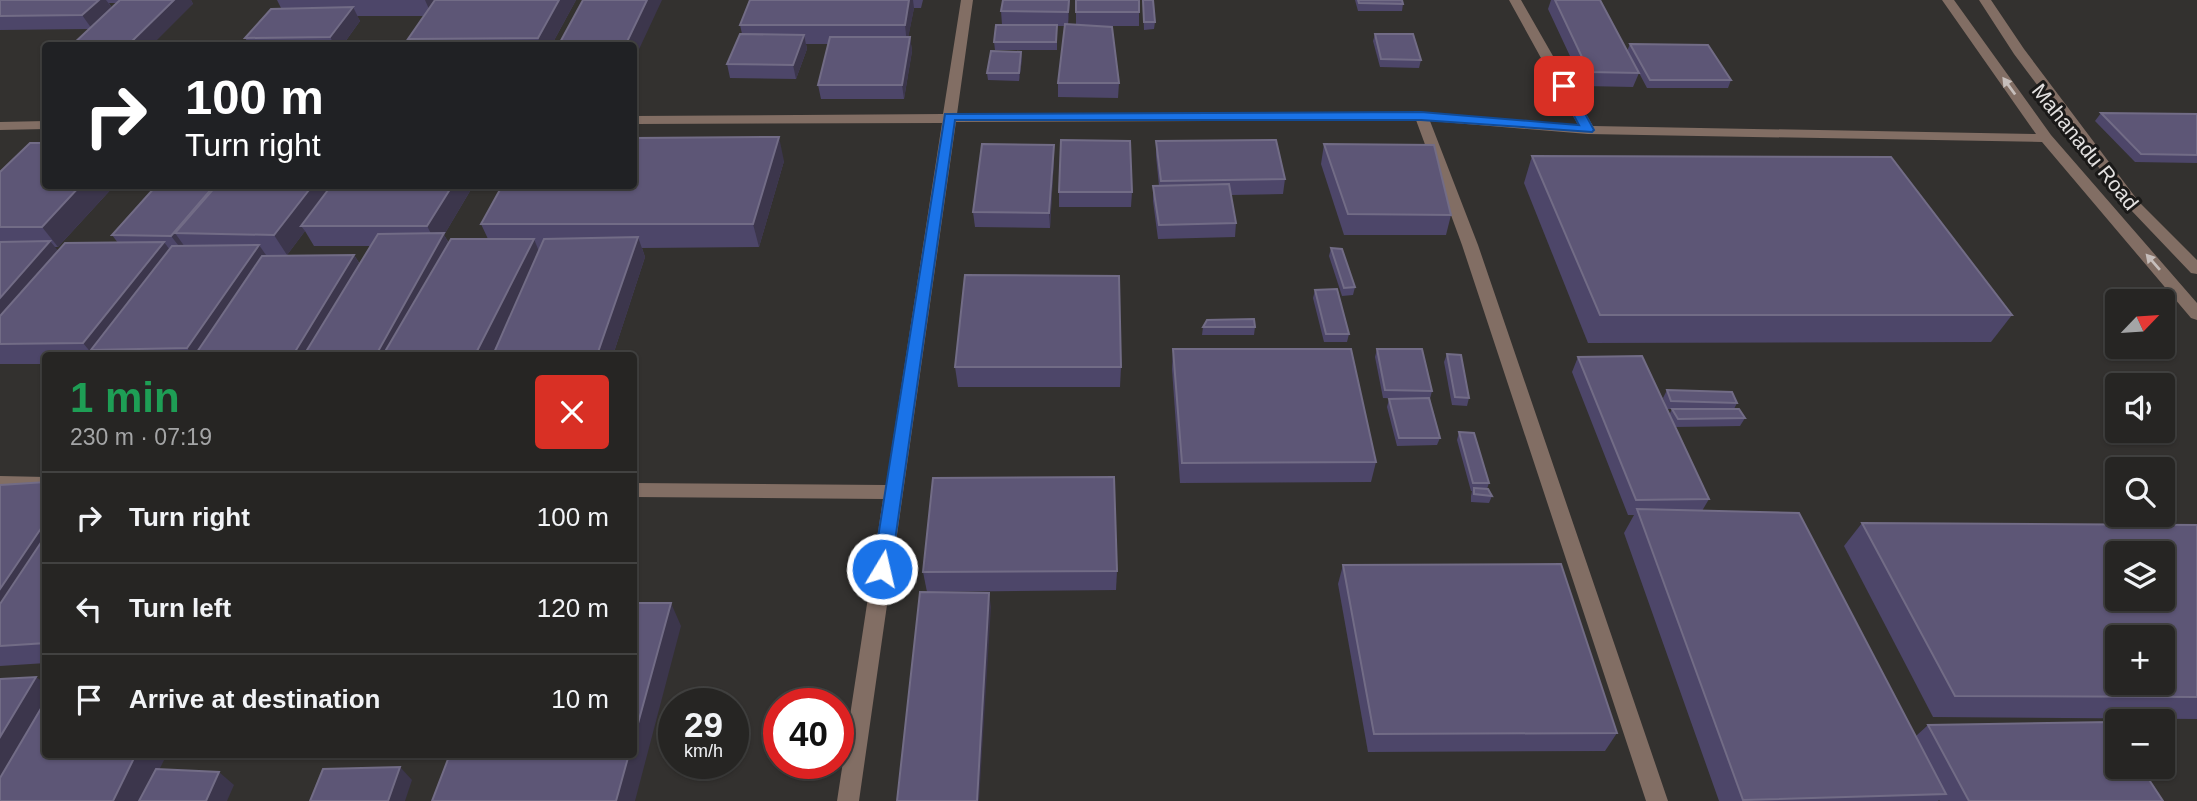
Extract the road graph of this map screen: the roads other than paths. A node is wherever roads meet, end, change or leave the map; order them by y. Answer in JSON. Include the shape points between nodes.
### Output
{"nodes":[{"id":1,"x":967,"y":0,"type":"edge"},
{"id":2,"x":1515,"y":0,"type":"edge"},
{"id":3,"x":1948,"y":0,"type":"edge"},
{"id":4,"x":1985,"y":0,"type":"edge"},
{"id":5,"x":950,"y":116,"type":"junction"},
{"id":6,"x":1421,"y":116,"type":"junction"},
{"id":7,"x":637,"y":120,"type":"edge"},
{"id":8,"x":42,"y":125,"type":"edge"},
{"id":9,"x":0,"y":126,"type":"edge"},
{"id":10,"x":1588,"y":130,"type":"junction"},
{"id":11,"x":2046,"y":138,"type":"junction"},
{"id":12,"x":2197,"y":269,"type":"edge"},
{"id":13,"x":2197,"y":314,"type":"edge"},
{"id":14,"x":0,"y":483,"type":"edge"},
{"id":15,"x":42,"y":484,"type":"edge"},
{"id":16,"x":637,"y":490,"type":"edge"},
{"id":17,"x":894,"y":492,"type":"junction"},
{"id":18,"x":848,"y":801,"type":"edge"},
{"id":19,"x":1657,"y":801,"type":"edge"}],
"edges":[{"from":1,"to":5,"type":"street"},
{"from":2,"to":10,"type":"street"},
{"from":11,"to":3,"type":"street","name":"Mahanadu Road","one_way":true},
{"from":4,"to":12,"type":"street","name":"Mahanadu Road","via":[[2134,205]]},
{"from":5,"to":6,"type":"street"},
{"from":5,"to":7,"type":"street"},
{"from":5,"to":17,"type":"street"},
{"from":6,"to":10,"type":"street"},
{"from":6,"to":19,"type":"street","via":[[1470,245]]},
{"from":8,"to":9,"type":"street"},
{"from":10,"to":11,"type":"street"},
{"from":13,"to":11,"type":"street","name":"Mahanadu Road","one_way":true},
{"from":14,"to":15,"type":"street"},
{"from":16,"to":17,"type":"street"},
{"from":17,"to":18,"type":"street"}]}
